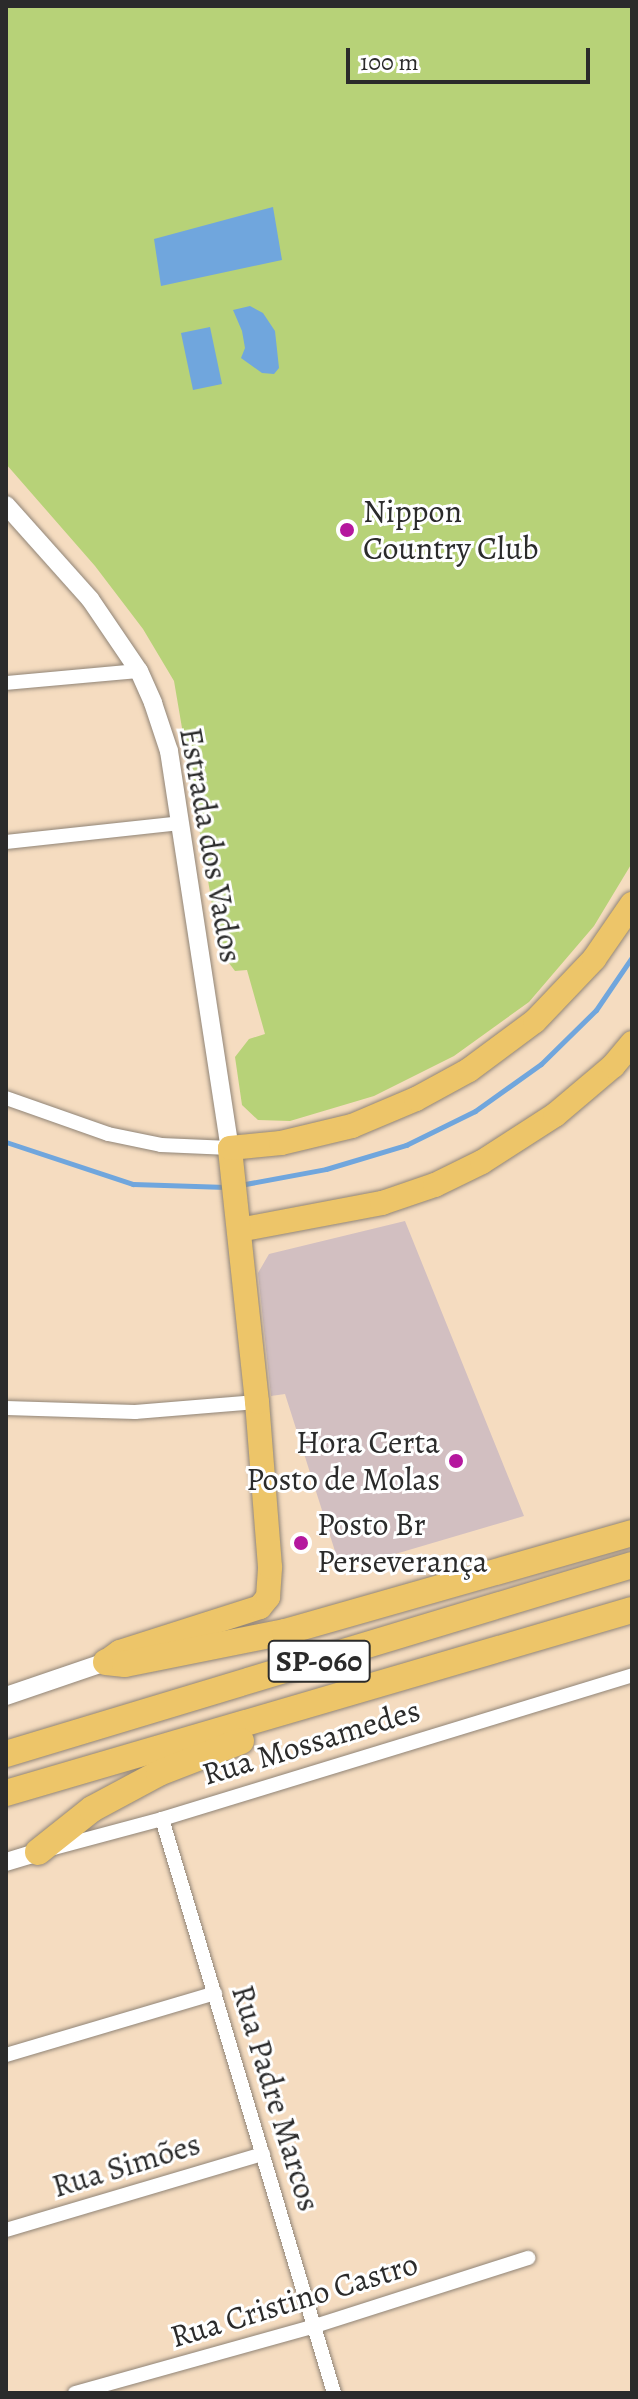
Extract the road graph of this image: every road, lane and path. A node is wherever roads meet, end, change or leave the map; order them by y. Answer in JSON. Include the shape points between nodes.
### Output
{"nodes":[{"id":1,"x":6,"y":505,"type":"edge"},
{"id":2,"x":139,"y":671,"type":"junction"},
{"id":3,"x":6,"y":683,"type":"edge"},
{"id":4,"x":180,"y":823,"type":"junction"},
{"id":5,"x":6,"y":842,"type":"edge"},
{"id":6,"x":632,"y":904,"type":"edge"},
{"id":7,"x":632,"y":1043,"type":"edge"},
{"id":8,"x":6,"y":1098,"type":"edge"},
{"id":9,"x":232,"y":1159,"type":"junction"},
{"id":10,"x":238,"y":1220,"type":"junction"},
{"id":11,"x":257,"y":1402,"type":"junction"},
{"id":12,"x":6,"y":1408,"type":"edge"},
{"id":13,"x":632,"y":1533,"type":"edge"},
{"id":14,"x":632,"y":1565,"type":"edge"},
{"id":15,"x":632,"y":1610,"type":"edge"},
{"id":16,"x":106,"y":1662,"type":"junction"},
{"id":17,"x":632,"y":1675,"type":"edge"},
{"id":18,"x":360,"y":1691,"type":"junction"},
{"id":19,"x":6,"y":1696,"type":"edge"},
{"id":20,"x":6,"y":1754,"type":"edge"},
{"id":21,"x":6,"y":1793,"type":"edge"},
{"id":22,"x":162,"y":1819,"type":"junction"},
{"id":23,"x":38,"y":1852,"type":"junction"},
{"id":24,"x":6,"y":1862,"type":"edge"},
{"id":25,"x":215,"y":1993,"type":"junction"},
{"id":26,"x":6,"y":2055,"type":"edge"},
{"id":27,"x":263,"y":2154,"type":"junction"},
{"id":28,"x":6,"y":2230,"type":"edge"},
{"id":29,"x":528,"y":2258,"type":"dead end"},
{"id":30,"x":315,"y":2326,"type":"junction"},
{"id":31,"x":75,"y":2393,"type":"edge"},
{"id":32,"x":334,"y":2393,"type":"edge"}],
"edges":[{"from":1,"to":2,"type":"street","name":"Estrada dos Vados","via":[[90,599]]},
{"from":2,"to":3,"type":"street"},
{"from":2,"to":4,"type":"street","name":"Estrada dos Vados","via":[[169,751]]},
{"from":4,"to":5,"type":"street"},
{"from":4,"to":9,"type":"street","name":"Estrada dos Vados"},
{"from":6,"to":9,"type":"main road","via":[[594,959],[535,1021],[469,1070],[352,1126]]},
{"from":7,"to":10,"type":"main road","via":[[555,1115],[435,1185],[352,1210]]},
{"from":8,"to":9,"type":"street","via":[[108,1134]]},
{"from":9,"to":10,"type":"main road"},
{"from":10,"to":11,"type":"main road"},
{"from":11,"to":12,"type":"street","via":[[135,1412]]},
{"from":11,"to":16,"type":"main road","via":[[268,1597],[260,1607],[120,1652]]},
{"from":13,"to":16,"type":"highway","via":[[285,1632],[125,1664]]},
{"from":14,"to":20,"type":"highway","number":"SP-060"},
{"from":15,"to":18,"type":"highway","number":"SP-060"},
{"from":16,"to":19,"type":"street"},
{"from":17,"to":22,"type":"street","name":"Rua Mossamedes"},
{"from":18,"to":21,"type":"highway","number":"SP-060"},
{"from":18,"to":23,"type":"highway","via":[[321,1719],[257,1735],[159,1773],[92,1809]]},
{"from":22,"to":23,"type":"street","name":"Rua Mossamedes"},
{"from":22,"to":25,"type":"street","name":"Rua Padre Marcos"},
{"from":23,"to":24,"type":"street","name":"Rua Mossamedes"},
{"from":25,"to":26,"type":"street"},
{"from":25,"to":27,"type":"street","name":"Rua Padre Marcos"},
{"from":27,"to":28,"type":"street","name":"Rua Simões"},
{"from":27,"to":30,"type":"street","name":"Rua Padre Marcos"},
{"from":29,"to":30,"type":"street","name":"Rua Cristino Castro"},
{"from":30,"to":31,"type":"street","name":"Rua Cristino Castro"},
{"from":30,"to":32,"type":"street","name":"Rua Padre Marcos"}]}
